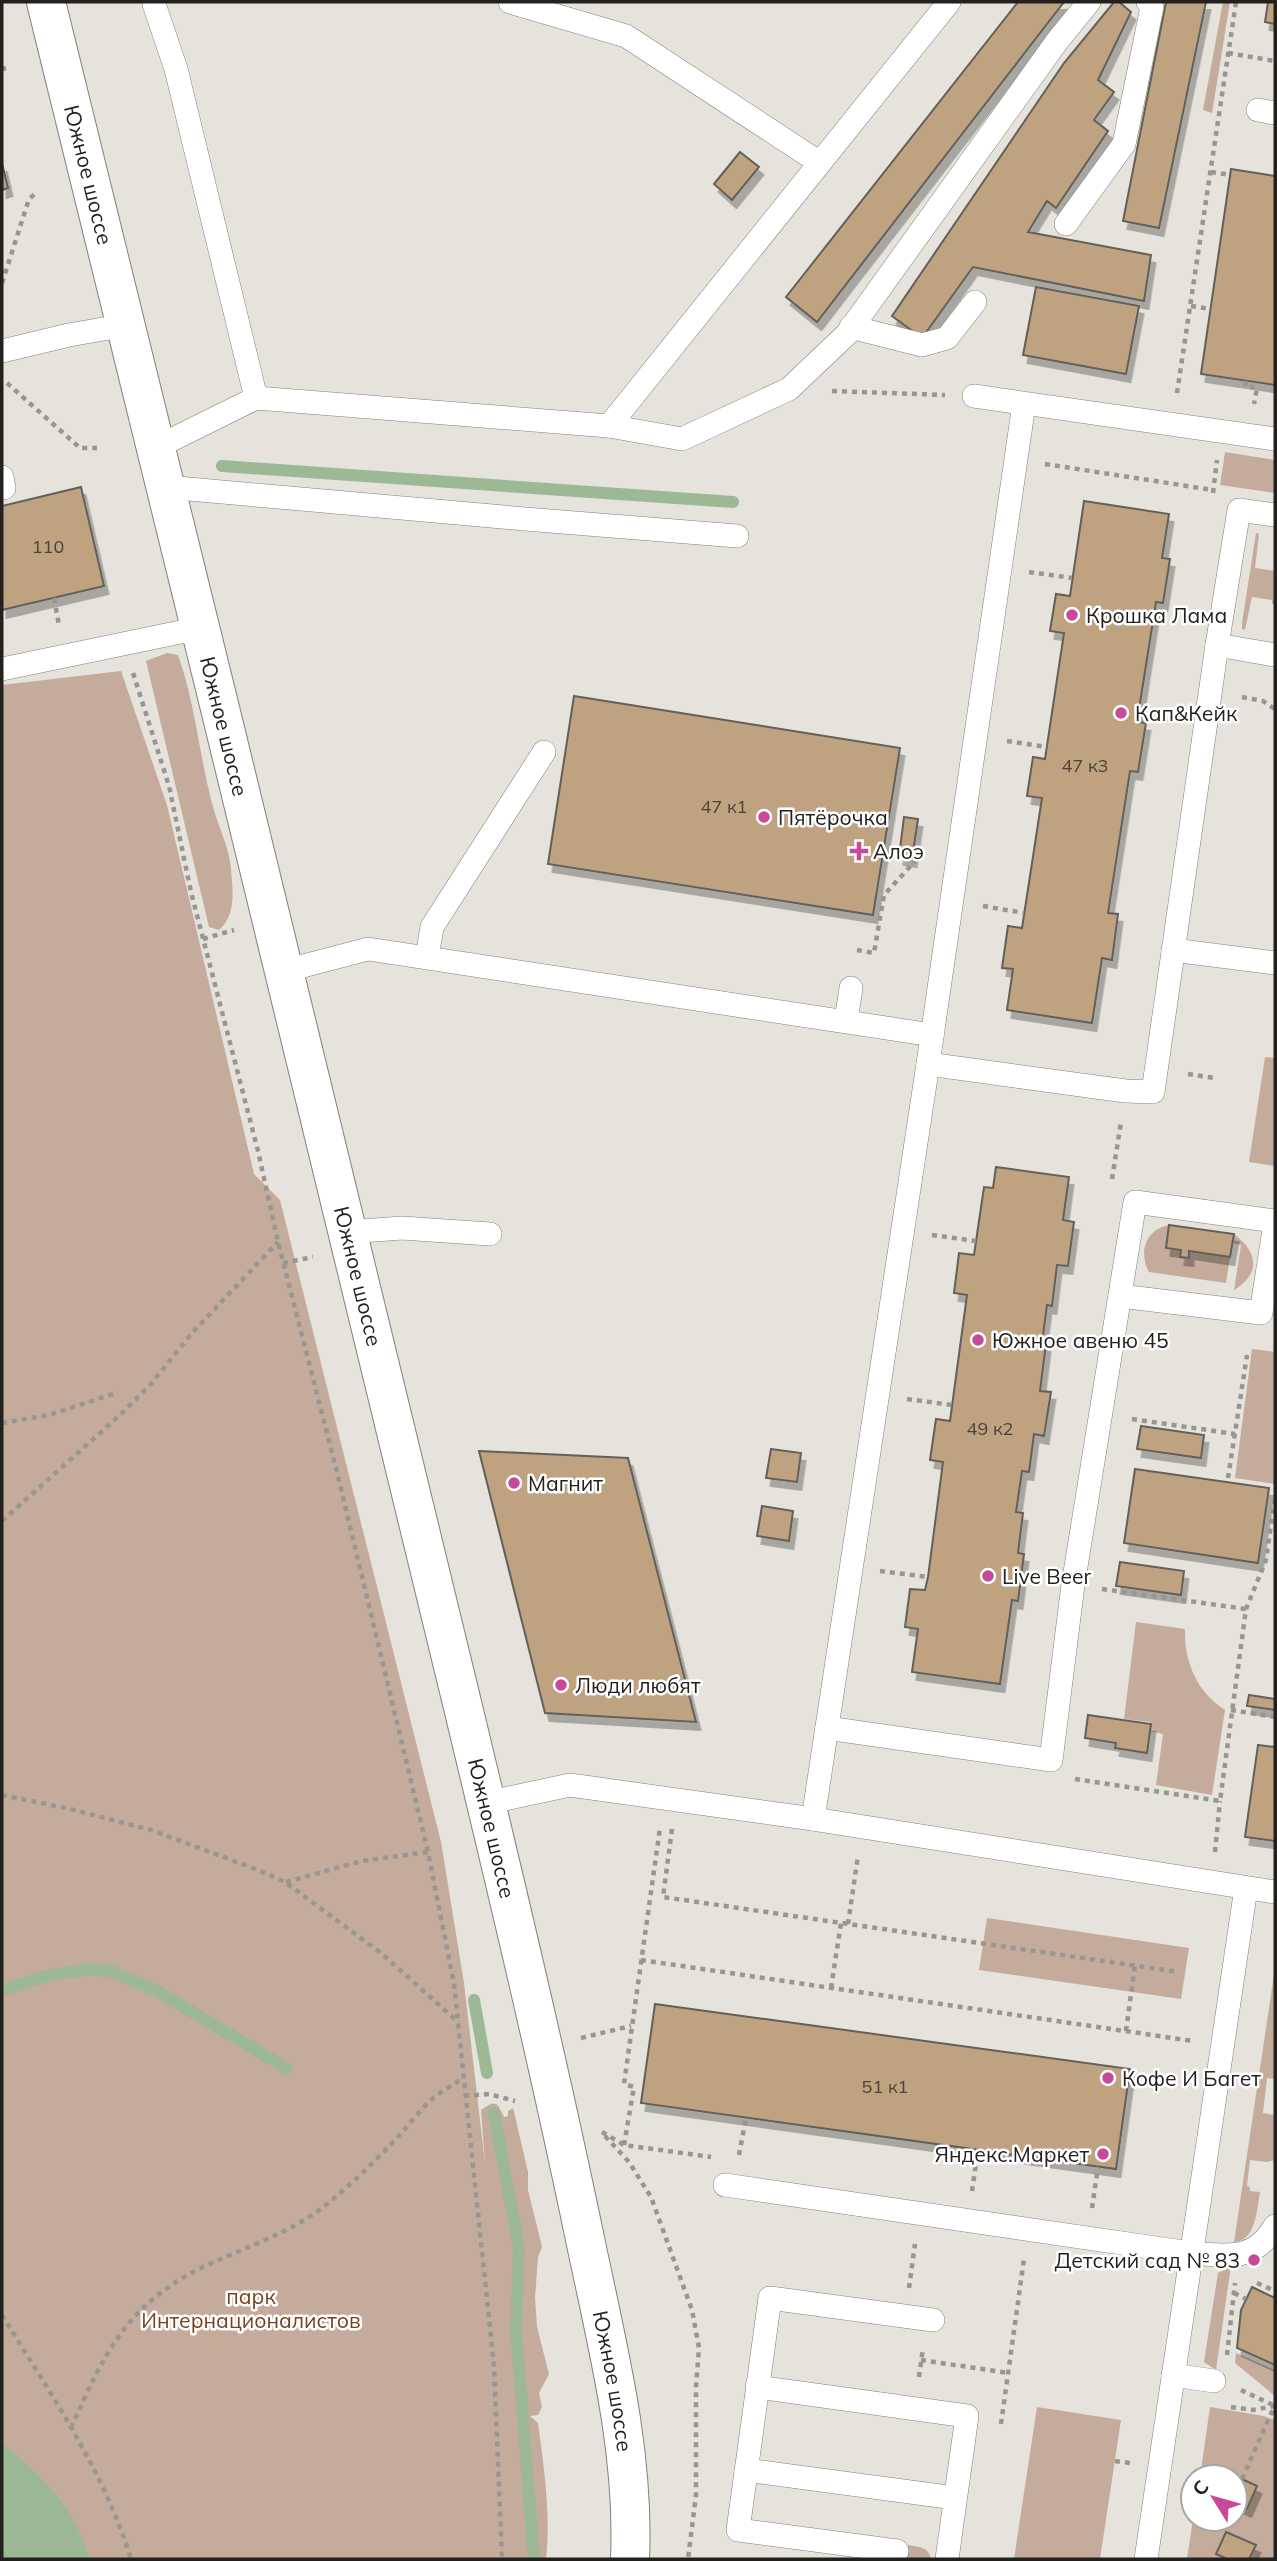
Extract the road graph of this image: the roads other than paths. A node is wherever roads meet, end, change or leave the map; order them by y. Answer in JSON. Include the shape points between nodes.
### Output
{"nodes":[{"id":1,"x":46,"y":2,"type":"edge"},
{"id":2,"x":510,"y":2,"type":"edge"},
{"id":3,"x":948,"y":2,"type":"edge"},
{"id":4,"x":1089,"y":2,"type":"edge"},
{"id":5,"x":1148,"y":2,"type":"edge"},
{"id":6,"x":154,"y":4,"type":"dead end"},
{"id":7,"x":820,"y":163,"type":"junction"},
{"id":8,"x":1066,"y":224,"type":"dead end"},
{"id":9,"x":975,"y":302,"type":"dead end"},
{"id":10,"x":126,"y":325,"type":"junction"},
{"id":11,"x":851,"y":327,"type":"junction"},
{"id":12,"x":2,"y":351,"type":"edge"},
{"id":13,"x":974,"y":396,"type":"road end"},
{"id":14,"x":256,"y":398,"type":"junction"},
{"id":15,"x":1024,"y":404,"type":"junction"},
{"id":16,"x":609,"y":426,"type":"junction"},
{"id":17,"x":1275,"y":439,"type":"edge"},
{"id":18,"x":156,"y":447,"type":"junction"},
{"id":19,"x":166,"y":487,"type":"junction"},
{"id":20,"x":1275,"y":515,"type":"edge"},
{"id":21,"x":737,"y":536,"type":"dead end"},
{"id":22,"x":201,"y":628,"type":"junction"},
{"id":23,"x":1216,"y":645,"type":"junction"},
{"id":24,"x":1275,"y":655,"type":"edge"},
{"id":25,"x":2,"y":669,"type":"edge"},
{"id":26,"x":544,"y":751,"type":"dead end"},
{"id":27,"x":1173,"y":950,"type":"junction"},
{"id":28,"x":427,"y":957,"type":"junction"},
{"id":29,"x":1275,"y":963,"type":"edge"},
{"id":30,"x":284,"y":971,"type":"junction"},
{"id":31,"x":851,"y":988,"type":"dead end"},
{"id":32,"x":846,"y":1021,"type":"junction"},
{"id":33,"x":932,"y":1035,"type":"junction"},
{"id":34,"x":929,"y":1064,"type":"junction"},
{"id":35,"x":1275,"y":1222,"type":"edge"},
{"id":36,"x":348,"y":1231,"type":"junction"},
{"id":37,"x":490,"y":1234,"type":"dead end"},
{"id":38,"x":1120,"y":1296,"type":"junction"},
{"id":39,"x":827,"y":1728,"type":"junction"},
{"id":40,"x":486,"y":1803,"type":"junction"},
{"id":41,"x":813,"y":1819,"type":"junction"},
{"id":42,"x":1247,"y":1888,"type":"junction"},
{"id":43,"x":1275,"y":1892,"type":"edge"},
{"id":44,"x":725,"y":2185,"type":"dead end"},
{"id":45,"x":1275,"y":2226,"type":"edge"},
{"id":46,"x":1190,"y":2253,"type":"junction"},
{"id":47,"x":921,"y":2318,"type":"road end"},
{"id":48,"x":1173,"y":2375,"type":"junction"},
{"id":49,"x":1224,"y":2384,"type":"road end"},
{"id":50,"x":757,"y":2387,"type":"junction"},
{"id":51,"x":746,"y":2470,"type":"junction"},
{"id":52,"x":955,"y":2498,"type":"junction"},
{"id":53,"x":897,"y":2552,"type":"dead end"},
{"id":54,"x":630,"y":2559,"type":"edge"},
{"id":55,"x":947,"y":2559,"type":"edge"},
{"id":56,"x":1146,"y":2559,"type":"edge"}],
"edges":[{"from":1,"to":10,"type":"street","name":"Южное шоссе"},
{"from":2,"to":7,"type":"lane","via":[[626,36]]},
{"from":3,"to":7,"type":"lane"},
{"from":4,"to":11,"type":"lane"},
{"from":5,"to":8,"type":"lane","via":[[1152,7],[1124,144]]},
{"from":6,"to":14,"type":"lane","via":[[176,69]]},
{"from":7,"to":16,"type":"lane"},
{"from":9,"to":11,"type":"lane","via":[[947,338],[922,345]]},
{"from":10,"to":12,"type":"lane"},
{"from":10,"to":18,"type":"street","name":"Южное шоссе"},
{"from":11,"to":16,"type":"lane","via":[[789,389],[682,439]]},
{"from":13,"to":15,"type":"lane"},
{"from":14,"to":16,"type":"lane"},
{"from":14,"to":18,"type":"lane"},
{"from":15,"to":17,"type":"lane"},
{"from":15,"to":33,"type":"lane"},
{"from":18,"to":19,"type":"street","name":"Южное шоссе"},
{"from":19,"to":21,"type":"lane"},
{"from":19,"to":22,"type":"street","name":"Южное шоссе"},
{"from":20,"to":23,"type":"lane","via":[[1239,510]]},
{"from":22,"to":25,"type":"lane"},
{"from":22,"to":30,"type":"street","name":"Южное шоссе"},
{"from":23,"to":24,"type":"lane"},
{"from":23,"to":27,"type":"lane"},
{"from":26,"to":28,"type":"lane","via":[[432,927]]},
{"from":27,"to":29,"type":"lane"},
{"from":27,"to":34,"type":"lane","via":[[1153,1092]]},
{"from":28,"to":30,"type":"lane","via":[[368,949]]},
{"from":28,"to":32,"type":"lane"},
{"from":30,"to":36,"type":"street","name":"Южное шоссе"},
{"from":31,"to":32,"type":"lane"},
{"from":32,"to":33,"type":"lane"},
{"from":33,"to":34,"type":"lane"},
{"from":34,"to":39,"type":"lane"},
{"from":35,"to":38,"type":"lane","via":[[1261,1313]]},
{"from":35,"to":38,"type":"lane","via":[[1135,1202]]},
{"from":36,"to":37,"type":"lane","via":[[402,1228]]},
{"from":36,"to":40,"type":"street","name":"Южное шоссе"},
{"from":38,"to":39,"type":"lane","via":[[1073,1585],[1051,1760]]},
{"from":39,"to":41,"type":"lane"},
{"from":40,"to":41,"type":"lane","via":[[570,1784]]},
{"from":40,"to":54,"type":"street","name":"Южное шоссе","via":[[557,2108],[620,2411],[632,2516]]},
{"from":41,"to":42,"type":"lane"},
{"from":42,"to":43,"type":"lane"},
{"from":42,"to":46,"type":"lane"},
{"from":44,"to":46,"type":"lane"},
{"from":45,"to":46,"type":"lane","via":[[1249,2253]]},
{"from":46,"to":48,"type":"lane"},
{"from":47,"to":50,"type":"lane","via":[[770,2298]]},
{"from":48,"to":49,"type":"lane"},
{"from":48,"to":56,"type":"lane"},
{"from":50,"to":51,"type":"lane"},
{"from":50,"to":52,"type":"lane","via":[[967,2416]]},
{"from":51,"to":52,"type":"lane"},
{"from":51,"to":53,"type":"lane","via":[[738,2530]]},
{"from":52,"to":55,"type":"lane"}]}
